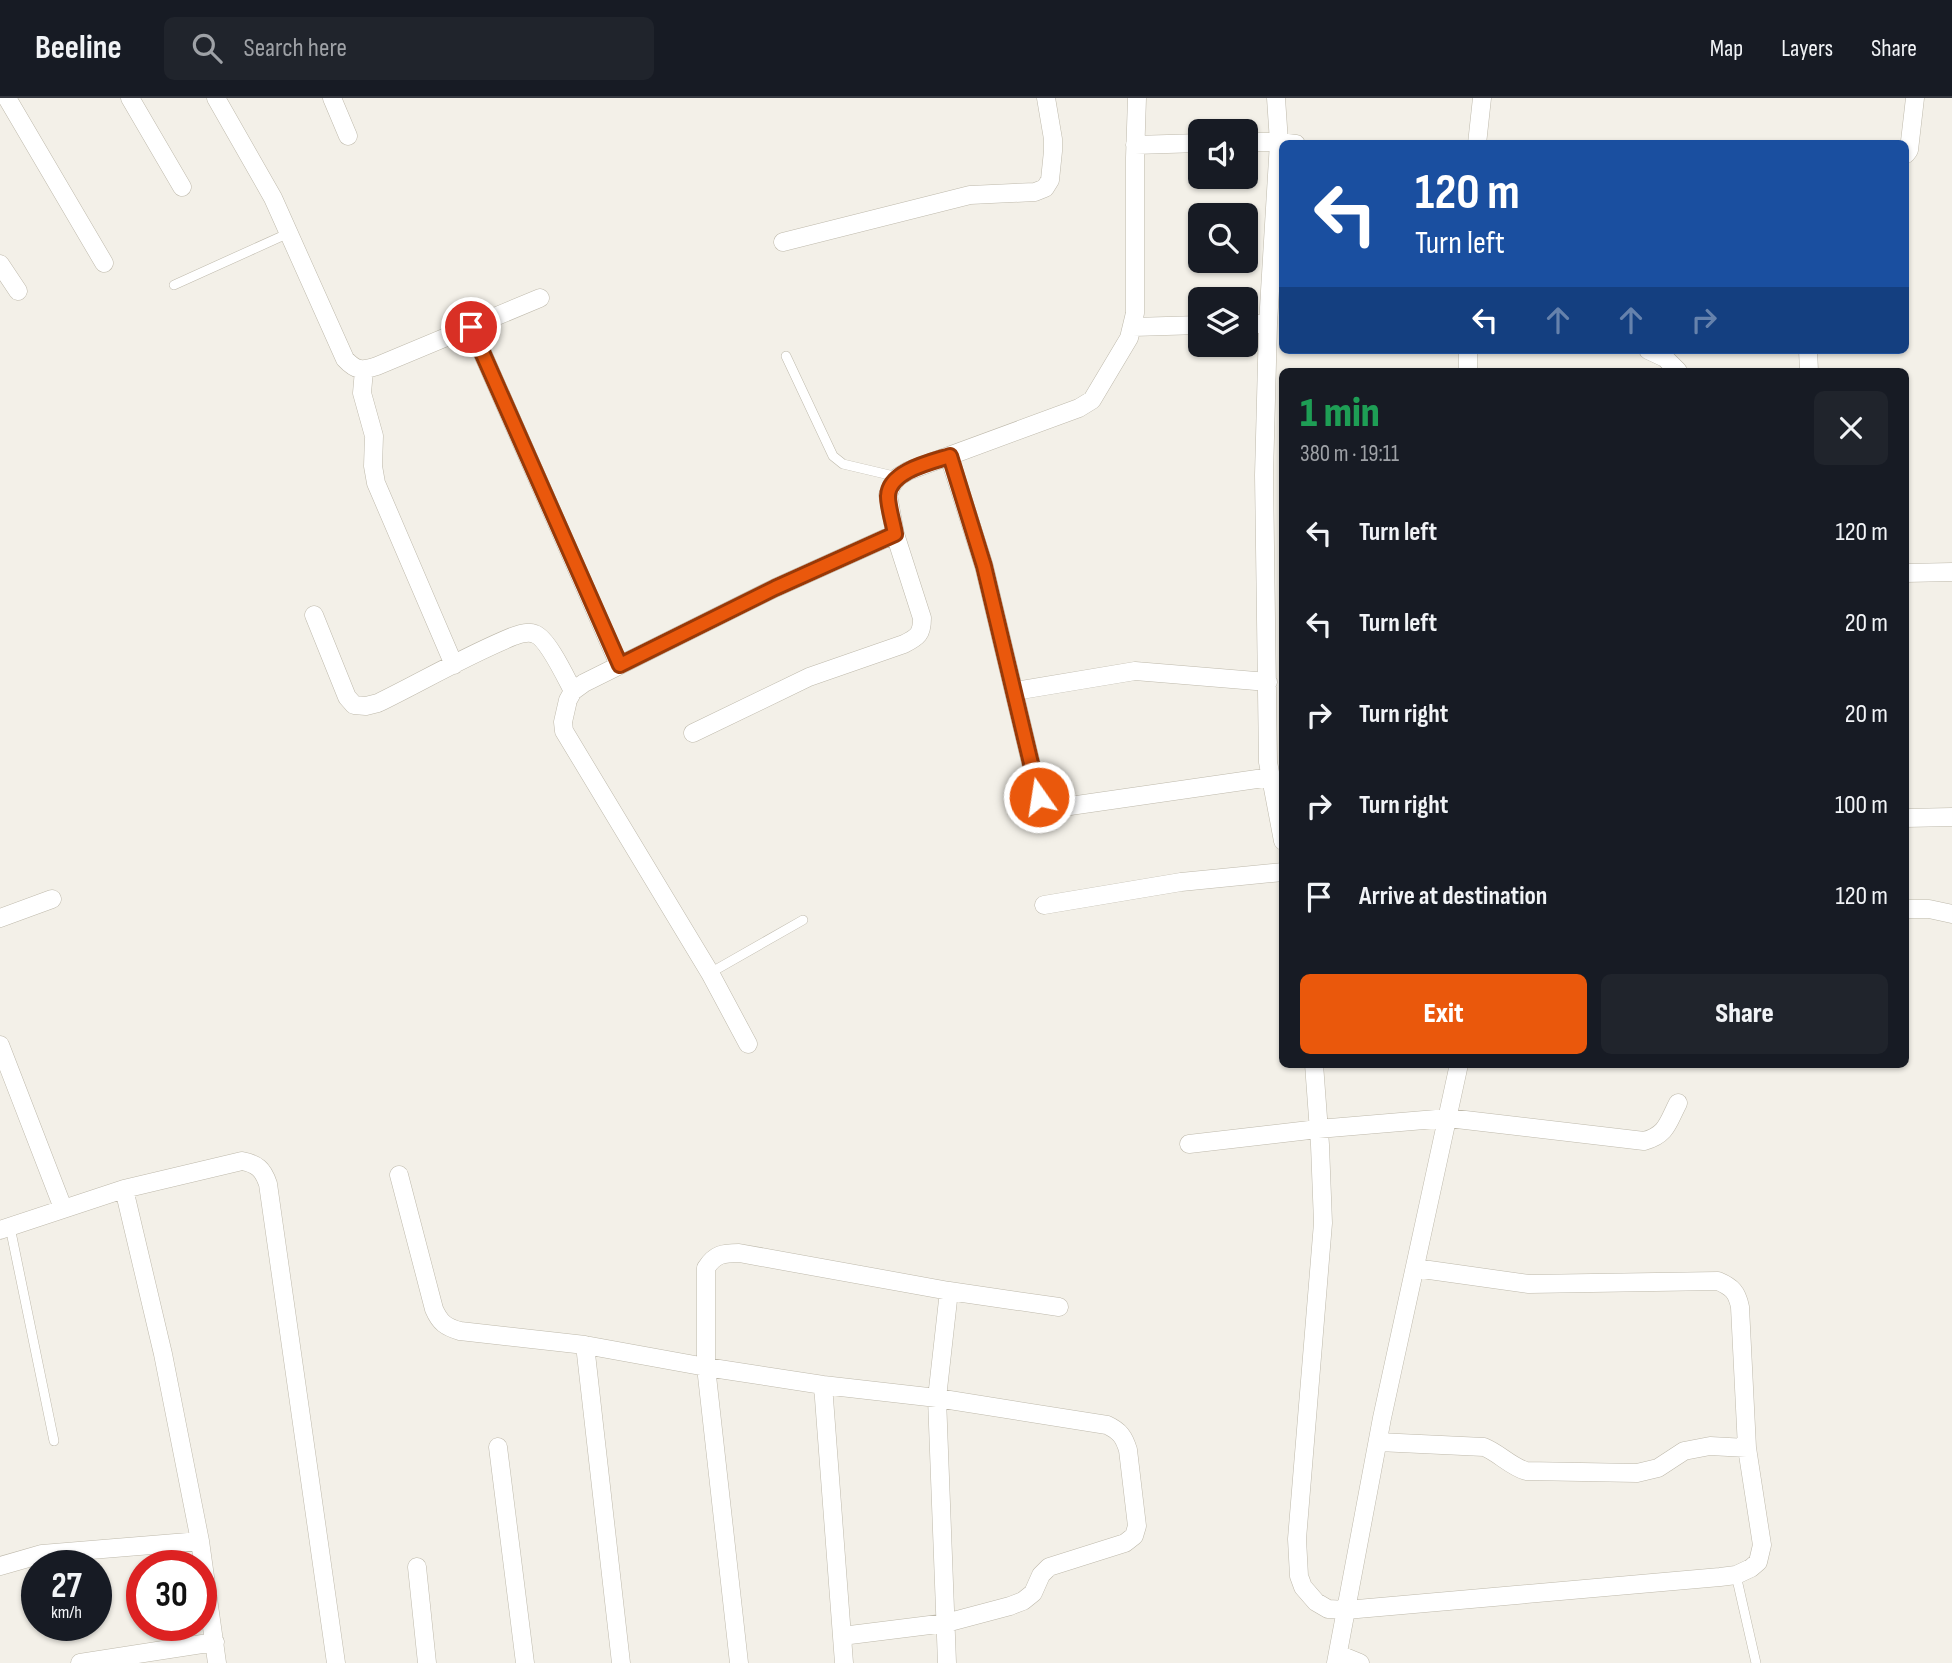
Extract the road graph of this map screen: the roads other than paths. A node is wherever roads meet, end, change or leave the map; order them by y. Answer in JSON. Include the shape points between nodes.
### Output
{"nodes":[{"id":1,"x":6,"y":98,"type":"edge"},
{"id":2,"x":130,"y":98,"type":"edge"},
{"id":3,"x":215,"y":98,"type":"edge"},
{"id":4,"x":332,"y":98,"type":"edge"},
{"id":5,"x":1046,"y":98,"type":"edge"},
{"id":6,"x":1137,"y":98,"type":"edge"},
{"id":7,"x":1276,"y":98,"type":"edge"},
{"id":8,"x":1482,"y":98,"type":"edge"},
{"id":9,"x":1915,"y":98,"type":"edge"},
{"id":10,"x":348,"y":136,"type":"dead end"},
{"id":11,"x":1286,"y":140,"type":"edge"},
{"id":12,"x":1477,"y":140,"type":"edge"},
{"id":13,"x":1258,"y":142,"type":"edge"},
{"id":14,"x":1188,"y":143,"type":"edge"},
{"id":15,"x":1279,"y":143,"type":"edge"},
{"id":16,"x":1135,"y":145,"type":"junction"},
{"id":17,"x":1909,"y":150,"type":"edge"},
{"id":18,"x":182,"y":187,"type":"dead end"},
{"id":19,"x":1279,"y":219,"type":"edge"},
{"id":20,"x":289,"y":233,"type":"junction"},
{"id":21,"x":783,"y":242,"type":"dead end"},
{"id":22,"x":104,"y":263,"type":"dead end"},
{"id":23,"x":0,"y":264,"type":"edge"},
{"id":24,"x":174,"y":285,"type":"dead end"},
{"id":25,"x":18,"y":291,"type":"dead end"},
{"id":26,"x":540,"y":298,"type":"dead end"},
{"id":27,"x":1258,"y":324,"type":"edge"},
{"id":28,"x":1268,"y":324,"type":"junction"},
{"id":29,"x":1188,"y":325,"type":"edge"},
{"id":30,"x":471,"y":327,"type":"junction"},
{"id":31,"x":1133,"y":327,"type":"junction"},
{"id":32,"x":1656,"y":354,"type":"edge"},
{"id":33,"x":786,"y":356,"type":"dead end"},
{"id":34,"x":1675,"y":368,"type":"edge"},
{"id":35,"x":364,"y":370,"type":"junction"},
{"id":36,"x":950,"y":456,"type":"junction"},
{"id":37,"x":898,"y":477,"type":"junction"},
{"id":38,"x":895,"y":534,"type":"junction"},
{"id":39,"x":1952,"y":572,"type":"edge"},
{"id":40,"x":1909,"y":573,"type":"edge"},
{"id":41,"x":314,"y":615,"type":"dead end"},
{"id":42,"x":454,"y":665,"type":"junction"},
{"id":43,"x":620,"y":665,"type":"junction"},
{"id":44,"x":1268,"y":682,"type":"junction"},
{"id":45,"x":573,"y":691,"type":"junction"},
{"id":46,"x":1015,"y":691,"type":"junction"},
{"id":47,"x":693,"y":733,"type":"dead end"},
{"id":48,"x":1270,"y":776,"type":"junction"},
{"id":49,"x":1279,"y":809,"type":"edge"},
{"id":50,"x":1952,"y":817,"type":"edge"},
{"id":51,"x":1909,"y":818,"type":"edge"},
{"id":52,"x":1279,"y":872,"type":"edge"},
{"id":53,"x":52,"y":899,"type":"dead end"},
{"id":54,"x":1044,"y":905,"type":"dead end"},
{"id":55,"x":1909,"y":909,"type":"edge"},
{"id":56,"x":1952,"y":914,"type":"edge"},
{"id":57,"x":0,"y":918,"type":"edge"},
{"id":58,"x":803,"y":920,"type":"dead end"},
{"id":59,"x":710,"y":973,"type":"junction"},
{"id":60,"x":748,"y":1044,"type":"dead end"},
{"id":61,"x":0,"y":1045,"type":"edge"},
{"id":62,"x":1314,"y":1068,"type":"edge"},
{"id":63,"x":1458,"y":1068,"type":"edge"},
{"id":64,"x":1678,"y":1102,"type":"dead end"},
{"id":65,"x":1448,"y":1118,"type":"junction"},
{"id":66,"x":1318,"y":1129,"type":"junction"},
{"id":67,"x":1189,"y":1144,"type":"dead end"},
{"id":68,"x":399,"y":1175,"type":"dead end"},
{"id":69,"x":124,"y":1189,"type":"junction"},
{"id":70,"x":63,"y":1208,"type":"junction"},
{"id":71,"x":5,"y":1228,"type":"edge"},
{"id":72,"x":1415,"y":1268,"type":"junction"},
{"id":73,"x":949,"y":1291,"type":"junction"},
{"id":74,"x":1059,"y":1307,"type":"dead end"},
{"id":75,"x":585,"y":1345,"type":"junction"},
{"id":76,"x":706,"y":1367,"type":"junction"},
{"id":77,"x":823,"y":1385,"type":"junction"},
{"id":78,"x":937,"y":1398,"type":"junction"},
{"id":79,"x":54,"y":1441,"type":"dead end"},
{"id":80,"x":1378,"y":1442,"type":"junction"},
{"id":81,"x":498,"y":1447,"type":"dead end"},
{"id":82,"x":1747,"y":1448,"type":"junction"},
{"id":83,"x":201,"y":1541,"type":"junction"},
{"id":84,"x":0,"y":1566,"type":"edge"},
{"id":85,"x":417,"y":1567,"type":"dead end"},
{"id":86,"x":1736,"y":1575,"type":"junction"},
{"id":87,"x":1346,"y":1610,"type":"junction"},
{"id":88,"x":946,"y":1623,"type":"junction"},
{"id":89,"x":842,"y":1636,"type":"junction"},
{"id":90,"x":215,"y":1642,"type":"junction"},
{"id":91,"x":1337,"y":1658,"type":"edge"},
{"id":92,"x":80,"y":1663,"type":"edge"},
{"id":93,"x":217,"y":1663,"type":"edge"},
{"id":94,"x":336,"y":1663,"type":"edge"},
{"id":95,"x":428,"y":1663,"type":"edge"},
{"id":96,"x":526,"y":1663,"type":"edge"},
{"id":97,"x":621,"y":1663,"type":"edge"},
{"id":98,"x":739,"y":1663,"type":"edge"},
{"id":99,"x":844,"y":1663,"type":"edge"},
{"id":100,"x":947,"y":1663,"type":"edge"},
{"id":101,"x":1360,"y":1663,"type":"edge"},
{"id":102,"x":1756,"y":1663,"type":"edge"}],
"edges":[{"from":1,"to":22,"type":"street"},
{"from":2,"to":18,"type":"street"},
{"from":3,"to":20,"type":"street"},
{"from":4,"to":10,"type":"street"},
{"from":5,"to":21,"type":"street","via":[[1053,151],[1045,188],[970,195]]},
{"from":6,"to":16,"type":"street"},
{"from":7,"to":11,"type":"street"},
{"from":8,"to":12,"type":"street"},
{"from":9,"to":17,"type":"street"},
{"from":13,"to":15,"type":"street"},
{"from":14,"to":16,"type":"street"},
{"from":16,"to":31,"type":"street"},
{"from":19,"to":28,"type":"street"},
{"from":20,"to":24,"type":"lane"},
{"from":20,"to":35,"type":"street","via":[[345,359]]},
{"from":23,"to":25,"type":"street"},
{"from":26,"to":30,"type":"street"},
{"from":27,"to":28,"type":"street"},
{"from":28,"to":44,"type":"street","via":[[1264,475]]},
{"from":29,"to":31,"type":"street"},
{"from":30,"to":35,"type":"street"},
{"from":30,"to":43,"type":"street"},
{"from":31,"to":36,"type":"street","via":[[1092,400]]},
{"from":32,"to":34,"type":"street"},
{"from":33,"to":37,"type":"lane","via":[[832,456],[843,464]]},
{"from":35,"to":42,"type":"street","via":[[362,393],[374,436],[376,483]]},
{"from":36,"to":37,"type":"street"},
{"from":36,"to":46,"type":"street"},
{"from":37,"to":38,"type":"street","via":[[888,495]]},
{"from":38,"to":43,"type":"street"},
{"from":38,"to":47,"type":"street","via":[[922,618],[916,638],[800,681]]},
{"from":39,"to":40,"type":"street"},
{"from":41,"to":42,"type":"street","via":[[354,705],[378,704]]},
{"from":42,"to":45,"type":"street","via":[[515,635],[537,634]]},
{"from":43,"to":45,"type":"street"},
{"from":44,"to":46,"type":"street","via":[[1135,671]]},
{"from":44,"to":48,"type":"street"},
{"from":45,"to":59,"type":"street","via":[[564,731]]},
{"from":46,"to":48,"type":"street","via":[[1039,797],[1053,808]]},
{"from":48,"to":49,"type":"street"},
{"from":50,"to":51,"type":"street"},
{"from":52,"to":54,"type":"street","via":[[1181,882]]},
{"from":53,"to":57,"type":"street"},
{"from":55,"to":56,"type":"street"},
{"from":58,"to":59,"type":"lane"},
{"from":59,"to":60,"type":"street"},
{"from":61,"to":70,"type":"street"},
{"from":62,"to":66,"type":"street"},
{"from":63,"to":65,"type":"street"},
{"from":64,"to":65,"type":"street","via":[[1665,1130],[1644,1141]]},
{"from":65,"to":66,"type":"street"},
{"from":65,"to":72,"type":"street"},
{"from":66,"to":67,"type":"street"},
{"from":66,"to":87,"type":"street","via":[[1323,1223],[1297,1539],[1299,1576],[1316,1602],[1328,1609]]},
{"from":68,"to":75,"type":"street","via":[[434,1309],[447,1328]]},
{"from":69,"to":70,"type":"street"},
{"from":69,"to":83,"type":"street"},
{"from":69,"to":94,"type":"street","via":[[242,1161],[255,1163],[264,1172]]},
{"from":70,"to":71,"type":"street"},
{"from":71,"to":79,"type":"lane"},
{"from":72,"to":80,"type":"street"},
{"from":72,"to":82,"type":"street","via":[[1529,1284],[1718,1281],[1730,1286],[1740,1307]]},
{"from":73,"to":74,"type":"street"},
{"from":73,"to":76,"type":"street","via":[[724,1253],[706,1268]]},
{"from":73,"to":78,"type":"street"},
{"from":75,"to":76,"type":"street"},
{"from":75,"to":97,"type":"street"},
{"from":76,"to":77,"type":"street"},
{"from":76,"to":98,"type":"street"},
{"from":77,"to":78,"type":"street"},
{"from":77,"to":89,"type":"street"},
{"from":78,"to":88,"type":"street"},
{"from":78,"to":88,"type":"street","via":[[1107,1424],[1119,1431],[1128,1450],[1137,1526],[1125,1543],[1049,1567],[1023,1601]]},
{"from":80,"to":82,"type":"street","via":[[1484,1447],[1526,1471],[1637,1474],[1658,1468],[1684,1451],[1710,1446]]},
{"from":80,"to":87,"type":"street"},
{"from":81,"to":96,"type":"street"},
{"from":82,"to":86,"type":"street","via":[[1762,1545],[1758,1562]]},
{"from":83,"to":84,"type":"street","via":[[42,1554]]},
{"from":83,"to":90,"type":"street"},
{"from":85,"to":95,"type":"street"},
{"from":86,"to":87,"type":"street"},
{"from":86,"to":102,"type":"lane"},
{"from":87,"to":91,"type":"street"},
{"from":88,"to":89,"type":"street"},
{"from":88,"to":100,"type":"street"},
{"from":89,"to":99,"type":"street"},
{"from":90,"to":92,"type":"street"},
{"from":90,"to":93,"type":"street"},
{"from":91,"to":101,"type":"street"}]}
